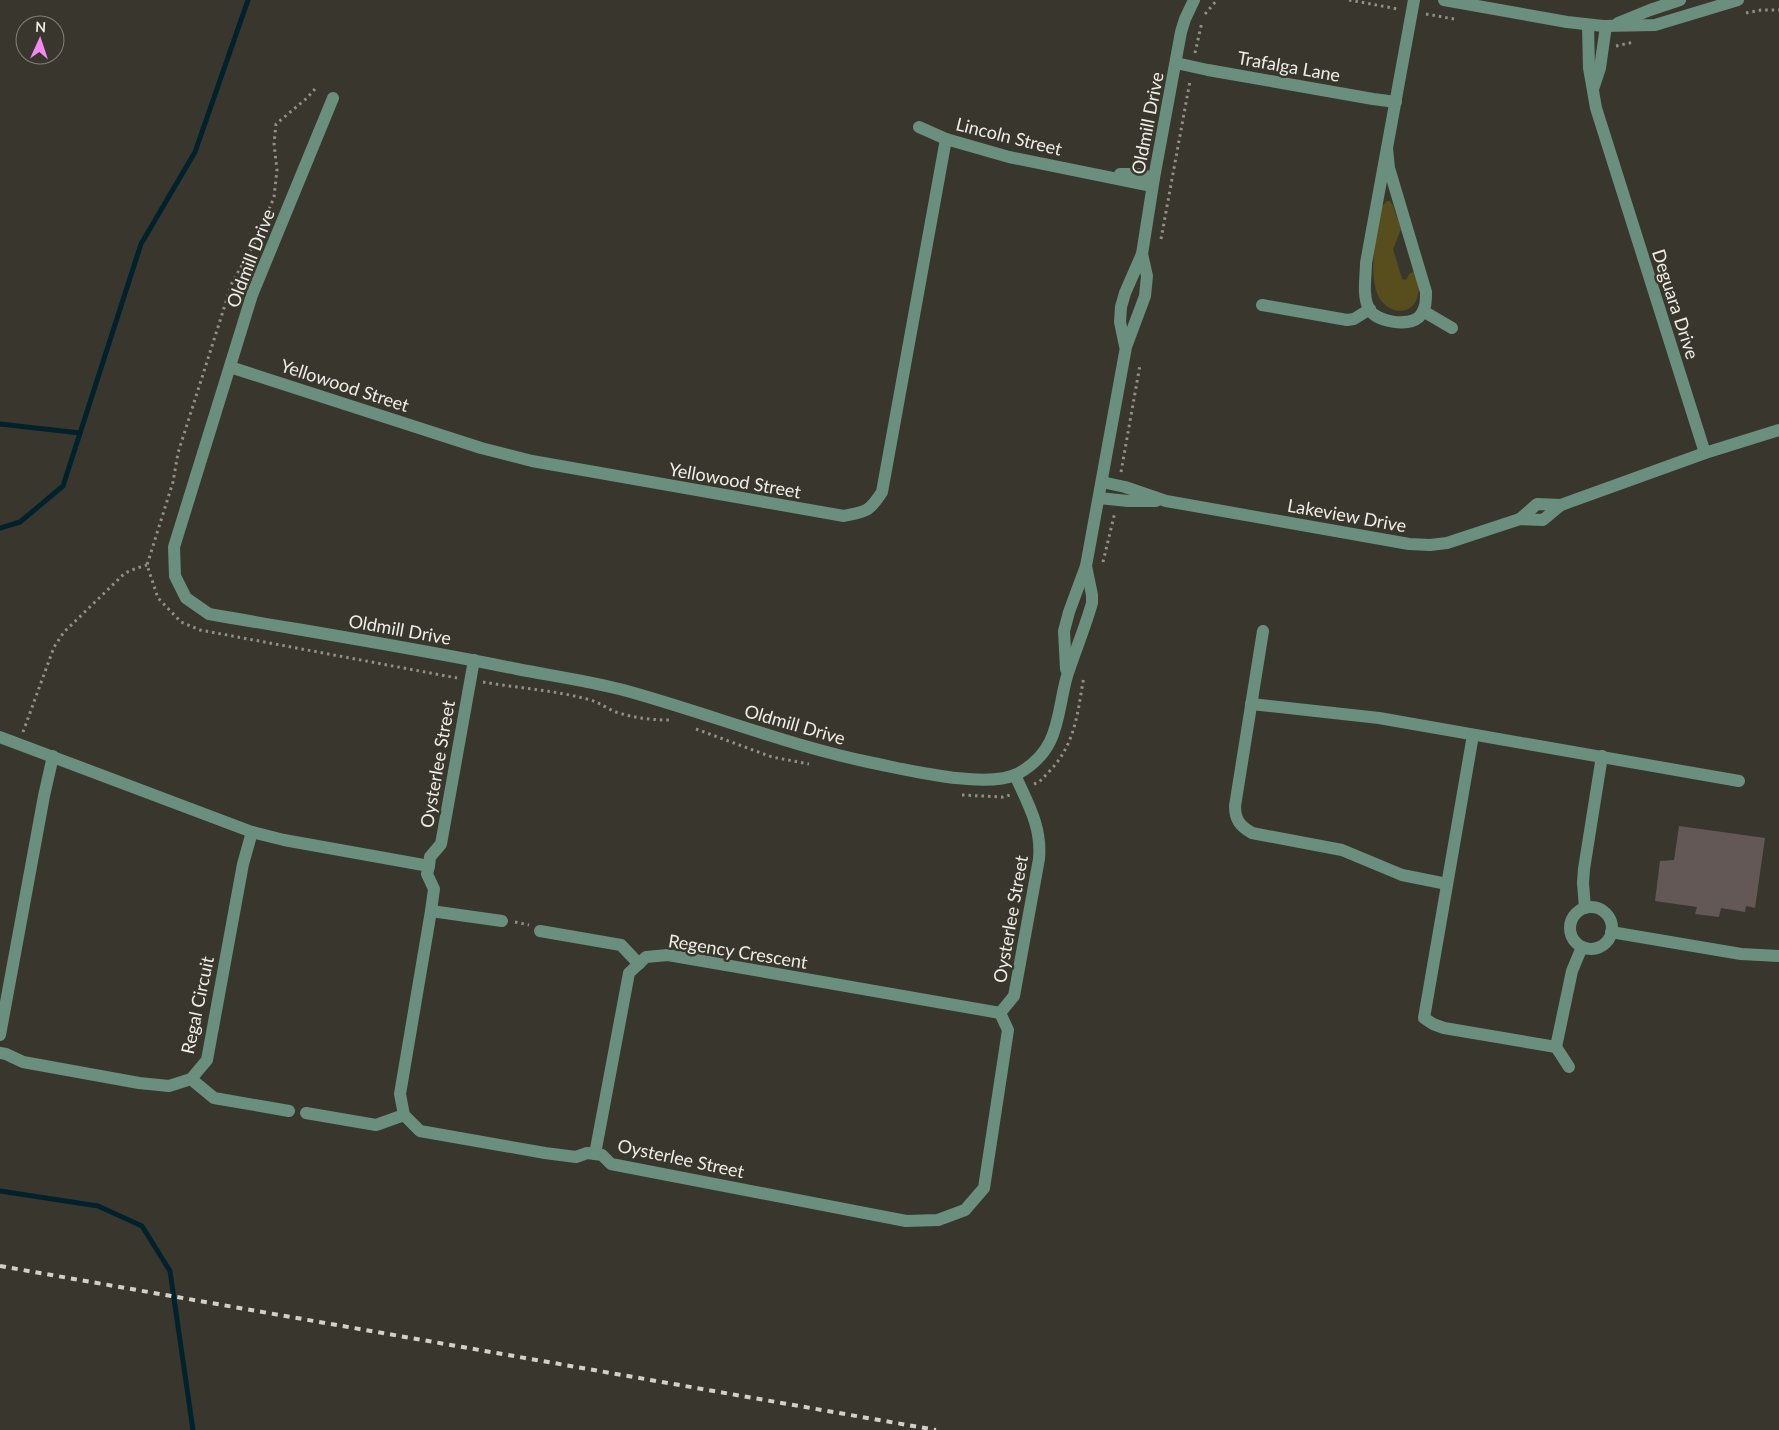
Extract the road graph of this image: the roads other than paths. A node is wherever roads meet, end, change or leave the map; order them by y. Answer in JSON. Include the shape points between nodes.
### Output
{"nodes":[{"id":1,"x":1194,"y":0,"type":"edge"},
{"id":2,"x":1414,"y":0,"type":"edge"},
{"id":3,"x":1444,"y":0,"type":"edge"},
{"id":4,"x":1680,"y":0,"type":"edge"},
{"id":5,"x":1738,"y":0,"type":"edge"},
{"id":6,"x":1588,"y":26,"type":"junction"},
{"id":7,"x":1610,"y":26,"type":"junction"},
{"id":8,"x":1176,"y":63,"type":"junction"},
{"id":9,"x":1593,"y":92,"type":"junction"},
{"id":10,"x":333,"y":98,"type":"dead end"},
{"id":11,"x":1396,"y":102,"type":"junction"},
{"id":12,"x":919,"y":127,"type":"dead end"},
{"id":13,"x":946,"y":139,"type":"junction"},
{"id":14,"x":1387,"y":148,"type":"junction"},
{"id":15,"x":1153,"y":182,"type":"junction"},
{"id":16,"x":1142,"y":254,"type":"junction"},
{"id":17,"x":1262,"y":306,"type":"dead end"},
{"id":18,"x":1370,"y":309,"type":"junction"},
{"id":19,"x":1423,"y":311,"type":"junction"},
{"id":20,"x":1452,"y":328,"type":"dead end"},
{"id":21,"x":1126,"y":347,"type":"junction"},
{"id":22,"x":230,"y":367,"type":"junction"},
{"id":23,"x":1779,"y":430,"type":"edge"},
{"id":24,"x":1705,"y":453,"type":"junction"},
{"id":25,"x":1102,"y":482,"type":"junction"},
{"id":26,"x":1099,"y":498,"type":"junction"},
{"id":27,"x":1166,"y":501,"type":"junction"},
{"id":28,"x":1086,"y":566,"type":"junction"},
{"id":29,"x":1263,"y":631,"type":"dead end"},
{"id":30,"x":474,"y":660,"type":"junction"},
{"id":31,"x":1066,"y":679,"type":"junction"},
{"id":32,"x":1251,"y":704,"type":"junction"},
{"id":33,"x":1473,"y":735,"type":"junction"},
{"id":34,"x":0,"y":737,"type":"edge"},
{"id":35,"x":53,"y":756,"type":"junction"},
{"id":36,"x":1602,"y":756,"type":"junction"},
{"id":37,"x":1015,"y":774,"type":"junction"},
{"id":38,"x":1738,"y":781,"type":"dead end"},
{"id":39,"x":252,"y":832,"type":"junction"},
{"id":40,"x":429,"y":866,"type":"junction"},
{"id":41,"x":1447,"y":884,"type":"junction"},
{"id":42,"x":1585,"y":908,"type":"junction"},
{"id":43,"x":431,"y":911,"type":"junction"},
{"id":44,"x":502,"y":921,"type":"road end"},
{"id":45,"x":540,"y":931,"type":"road end"},
{"id":46,"x":1612,"y":932,"type":"junction"},
{"id":47,"x":1582,"y":947,"type":"junction"},
{"id":48,"x":1779,"y":956,"type":"edge"},
{"id":49,"x":639,"y":964,"type":"junction"},
{"id":50,"x":1000,"y":1013,"type":"junction"},
{"id":51,"x":0,"y":1035,"type":"edge"},
{"id":52,"x":1556,"y":1047,"type":"junction"},
{"id":53,"x":0,"y":1053,"type":"edge"},
{"id":54,"x":1569,"y":1067,"type":"dead end"},
{"id":55,"x":191,"y":1080,"type":"junction"},
{"id":56,"x":289,"y":1111,"type":"dead end"},
{"id":57,"x":306,"y":1114,"type":"dead end"},
{"id":58,"x":404,"y":1115,"type":"junction"},
{"id":59,"x":595,"y":1154,"type":"junction"}],
"edges":[{"from":1,"to":8,"type":"street","name":"Oldmill Drive","via":[[1183,24]]},
{"from":2,"to":11,"type":"street"},
{"from":3,"to":6,"type":"street"},
{"from":4,"to":7,"type":"street"},
{"from":5,"to":7,"type":"street","via":[[1655,25]]},
{"from":6,"to":7,"type":"street"},
{"from":6,"to":9,"type":"street","name":"Deguara Drive","via":[[1588,64]]},
{"from":7,"to":9,"type":"street","name":"Deguara Drive"},
{"from":8,"to":11,"type":"street","name":"Trafalga Lane"},
{"from":8,"to":15,"type":"street","name":"Oldmill Drive"},
{"from":9,"to":24,"type":"street","name":"Deguara Drive"},
{"from":10,"to":22,"type":"street","name":"Oldmill Drive","via":[[252,295]]},
{"from":11,"to":14,"type":"street"},
{"from":12,"to":13,"type":"street","name":"Lincoln Street"},
{"from":13,"to":15,"type":"street","name":"Lincoln Street","via":[[1009,157],[1092,173],[1139,174]]},
{"from":13,"to":22,"type":"street","name":"Yellowood Street","via":[[882,492],[873,506],[861,512],[844,516],[532,461],[481,448]]},
{"from":14,"to":18,"type":"street","via":[[1366,263],[1365,298]]},
{"from":14,"to":19,"type":"street","via":[[1389,168],[1426,292]]},
{"from":15,"to":16,"type":"street","name":"Oldmill Drive"},
{"from":16,"to":21,"type":"street","name":"Oldmill Drive","via":[[1147,276],[1145,296]]},
{"from":16,"to":21,"type":"street","name":"Oldmill Drive","via":[[1121,307],[1120,322]]},
{"from":17,"to":18,"type":"street","via":[[1347,320]]},
{"from":18,"to":19,"type":"street","via":[[1378,317],[1402,322],[1415,320]]},
{"from":19,"to":20,"type":"street"},
{"from":21,"to":25,"type":"street","name":"Oldmill Drive"},
{"from":22,"to":30,"type":"street","name":"Oldmill Drive","via":[[174,547],[175,576],[186,598],[209,614]]},
{"from":23,"to":24,"type":"street"},
{"from":24,"to":27,"type":"street","name":"Lakeview Drive","via":[[1561,505],[1538,504],[1520,519],[1447,543],[1430,545]]},
{"from":25,"to":26,"type":"street","name":"Oldmill Drive"},
{"from":25,"to":27,"type":"street","name":"Lakeview Drive"},
{"from":26,"to":27,"type":"street","name":"Lakeview Drive"},
{"from":26,"to":28,"type":"street","name":"Oldmill Drive"},
{"from":28,"to":31,"type":"street","name":"Oldmill Drive","via":[[1064,631]]},
{"from":28,"to":31,"type":"street","name":"Oldmill Drive","via":[[1092,603]]},
{"from":29,"to":32,"type":"street"},
{"from":30,"to":37,"type":"street","name":"Oldmill Drive","via":[[626,691],[848,758],[974,780],[999,779]]},
{"from":30,"to":40,"type":"street","name":"Oysterlee Street","via":[[441,844],[430,857]]},
{"from":31,"to":37,"type":"street","name":"Oldmill Drive","via":[[1053,739],[1039,758]]},
{"from":32,"to":33,"type":"street","via":[[1379,718]]},
{"from":32,"to":41,"type":"street","via":[[1235,806],[1235,815],[1242,828],[1252,833],[1342,850],[1402,875]]},
{"from":33,"to":36,"type":"street"},
{"from":33,"to":41,"type":"street"},
{"from":34,"to":35,"type":"street"},
{"from":35,"to":39,"type":"street"},
{"from":35,"to":51,"type":"street"},
{"from":36,"to":38,"type":"street"},
{"from":36,"to":42,"type":"street","via":[[1584,869]]},
{"from":37,"to":50,"type":"street","name":"Oysterlee Street","via":[[1038,827],[1040,848],[1014,996]]},
{"from":39,"to":40,"type":"street"},
{"from":39,"to":55,"type":"street","name":"Regal Circuit","via":[[243,864],[207,1060]]},
{"from":40,"to":43,"type":"street","via":[[427,874],[434,889]]},
{"from":41,"to":52,"type":"street","via":[[1424,1018],[1444,1028]]},
{"from":42,"to":46,"type":"street","via":[[1605,912],[1611,921]]},
{"from":42,"to":47,"type":"street","via":[[1576,913],[1570,925],[1572,938]]},
{"from":43,"to":44,"type":"street"},
{"from":43,"to":58,"type":"street","via":[[400,1094]]},
{"from":45,"to":49,"type":"street","via":[[621,945]]},
{"from":46,"to":47,"type":"street","via":[[1602,946]]},
{"from":46,"to":48,"type":"street","via":[[1741,954]]},
{"from":47,"to":52,"type":"street","via":[[1570,979]]},
{"from":49,"to":50,"type":"street","name":"Regency Crescent","via":[[646,958],[668,955]]},
{"from":49,"to":59,"type":"street","via":[[630,973]]},
{"from":50,"to":59,"type":"street","name":"Oysterlee Street","via":[[1008,1030],[984,1188],[965,1210],[938,1220],[906,1221],[611,1164],[602,1155]]},
{"from":52,"to":54,"type":"street"},
{"from":53,"to":55,"type":"street","name":"Regal Circuit","via":[[23,1062],[139,1083],[169,1086]]},
{"from":55,"to":56,"type":"street","via":[[214,1098]]},
{"from":57,"to":58,"type":"street","via":[[376,1125]]},
{"from":58,"to":59,"type":"street","name":"Oysterlee Street","via":[[420,1131],[545,1153],[576,1157]]}]}
